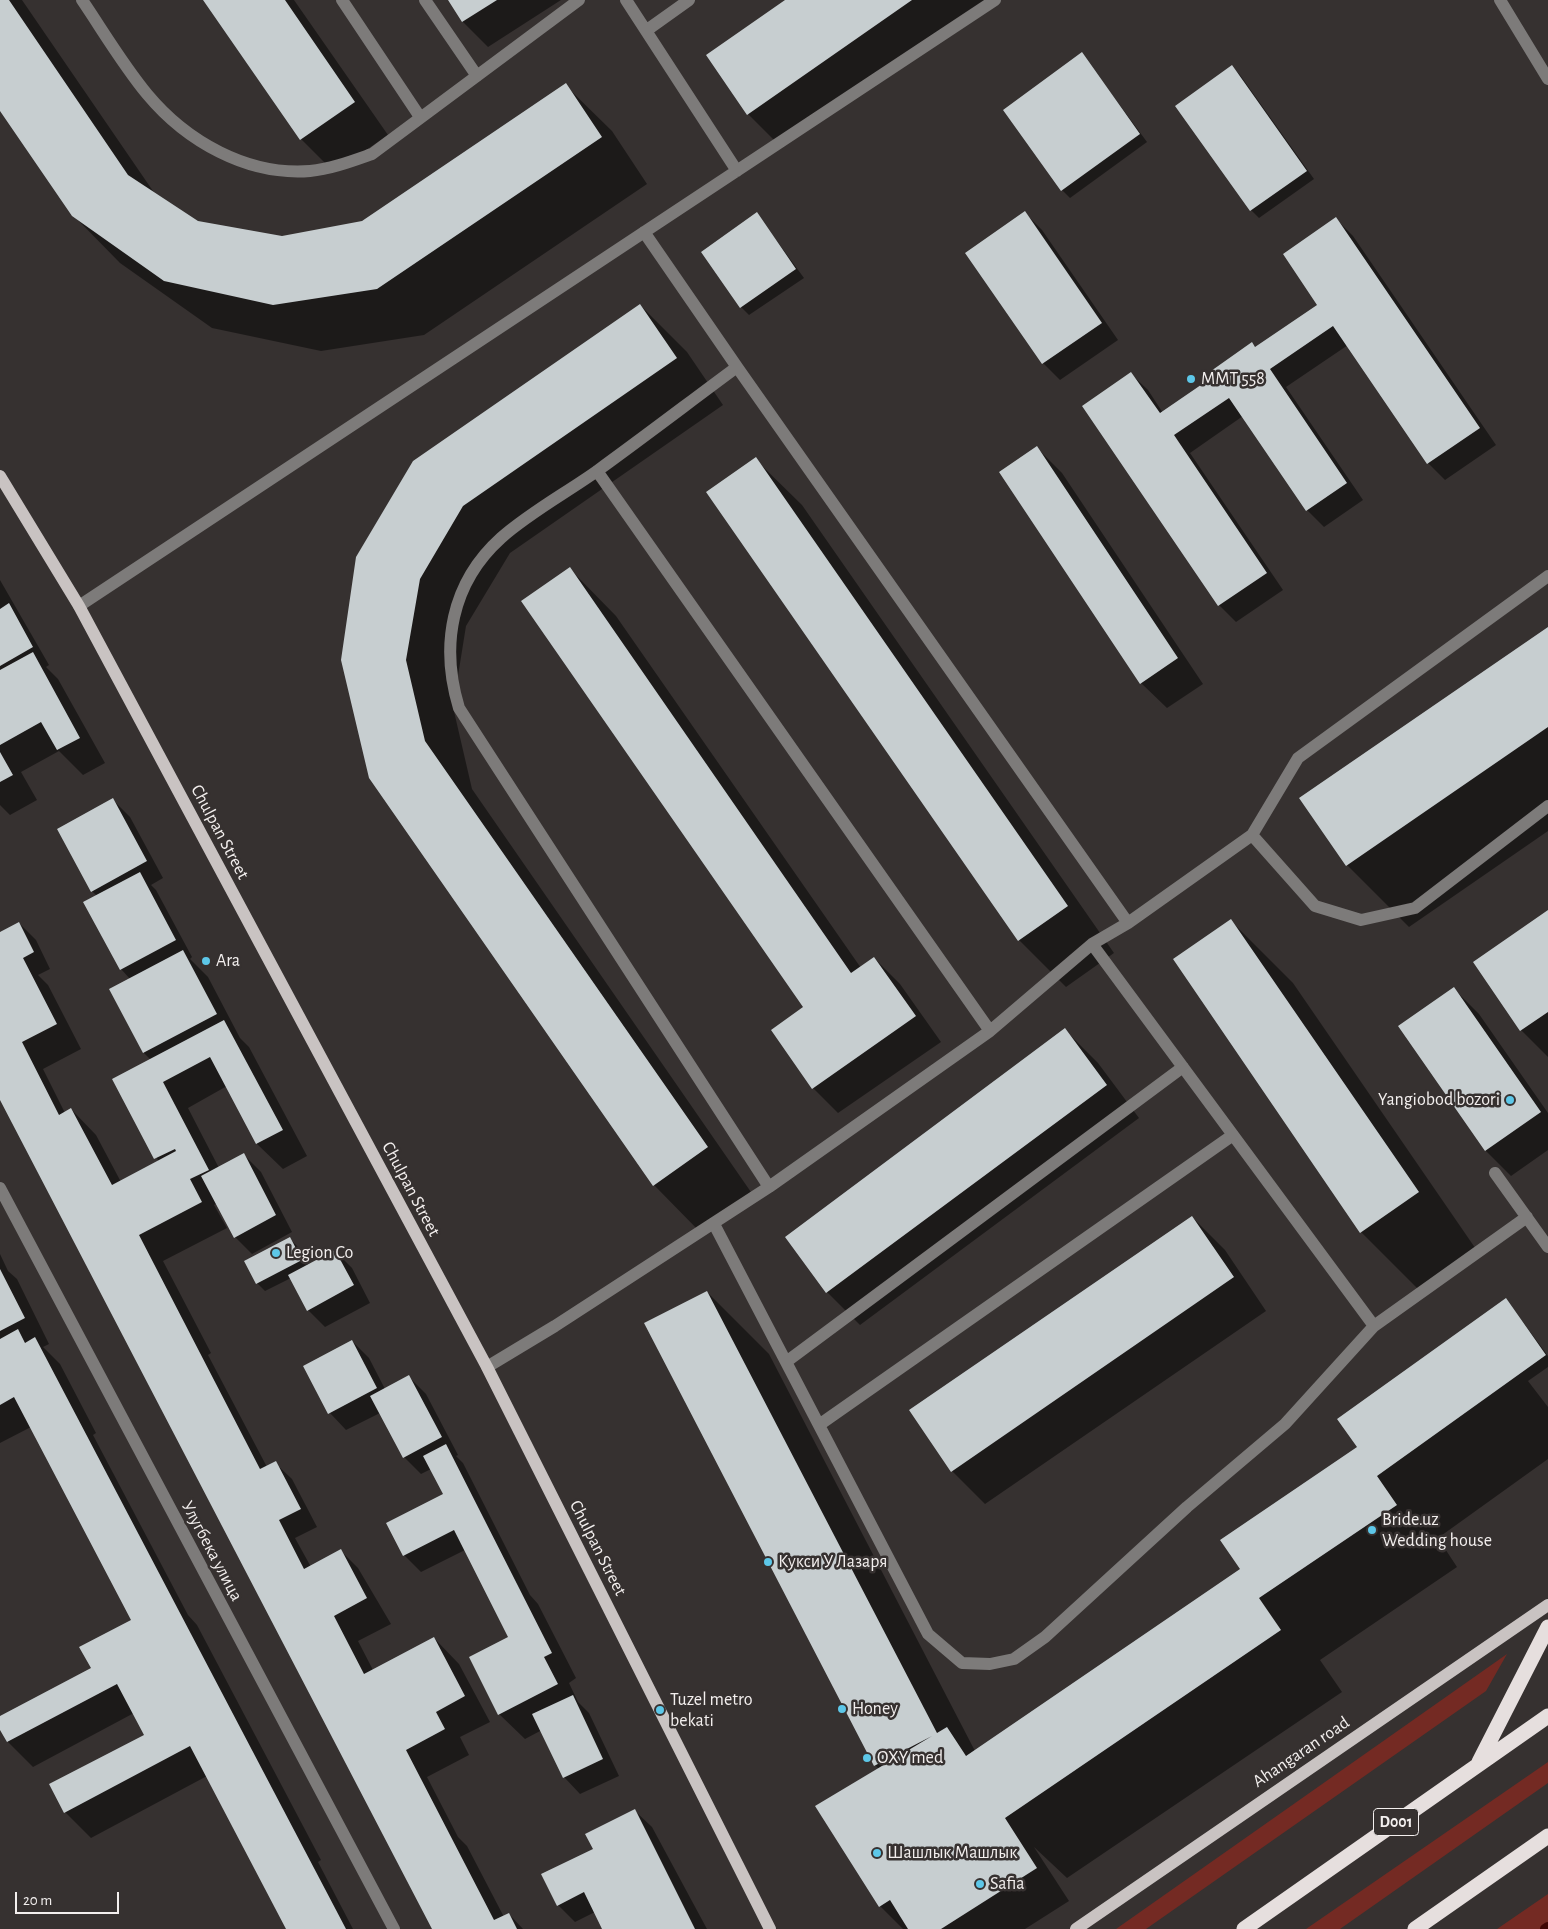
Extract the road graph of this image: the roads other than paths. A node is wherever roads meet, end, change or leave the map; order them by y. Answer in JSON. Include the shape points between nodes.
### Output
{"nodes":[{"id":1,"x":82,"y":0,"type":"edge"},
{"id":2,"x":342,"y":0,"type":"edge"},
{"id":3,"x":426,"y":0,"type":"edge"},
{"id":4,"x":579,"y":0,"type":"edge"},
{"id":5,"x":626,"y":0,"type":"edge"},
{"id":6,"x":689,"y":0,"type":"edge"},
{"id":7,"x":995,"y":0,"type":"edge"},
{"id":8,"x":1500,"y":0,"type":"edge"},
{"id":9,"x":647,"y":30,"type":"junction"},
{"id":10,"x":477,"y":76,"type":"junction"},
{"id":11,"x":1548,"y":79,"type":"edge"},
{"id":12,"x":420,"y":117,"type":"junction"},
{"id":13,"x":737,"y":171,"type":"junction"},
{"id":14,"x":644,"y":232,"type":"junction"},
{"id":15,"x":737,"y":367,"type":"junction"},
{"id":16,"x":597,"y":471,"type":"junction"},
{"id":17,"x":0,"y":476,"type":"edge"},
{"id":18,"x":1548,"y":576,"type":"edge"},
{"id":19,"x":79,"y":606,"type":"junction"},
{"id":20,"x":1548,"y":806,"type":"edge"},
{"id":21,"x":1252,"y":835,"type":"junction"},
{"id":22,"x":1128,"y":923,"type":"junction"},
{"id":23,"x":1092,"y":944,"type":"junction"},
{"id":24,"x":990,"y":1031,"type":"junction"},
{"id":25,"x":1183,"y":1067,"type":"junction"},
{"id":26,"x":1233,"y":1135,"type":"junction"},
{"id":27,"x":1495,"y":1173,"type":"dead end"},
{"id":28,"x":769,"y":1187,"type":"junction"},
{"id":29,"x":0,"y":1188,"type":"edge"},
{"id":30,"x":1527,"y":1218,"type":"junction"},
{"id":31,"x":714,"y":1224,"type":"junction"},
{"id":32,"x":1548,"y":1248,"type":"edge"},
{"id":33,"x":1374,"y":1326,"type":"junction"},
{"id":34,"x":786,"y":1362,"type":"junction"},
{"id":35,"x":486,"y":1367,"type":"junction"},
{"id":36,"x":819,"y":1425,"type":"junction"},
{"id":37,"x":1548,"y":1605,"type":"edge"},
{"id":38,"x":1548,"y":1627,"type":"edge"},
{"id":39,"x":1548,"y":1716,"type":"edge"},
{"id":40,"x":1478,"y":1764,"type":"junction"},
{"id":41,"x":1548,"y":1836,"type":"edge"},
{"id":42,"x":394,"y":1929,"type":"edge"},
{"id":43,"x":770,"y":1929,"type":"edge"},
{"id":44,"x":1076,"y":1929,"type":"edge"},
{"id":45,"x":1244,"y":1929,"type":"edge"},
{"id":46,"x":1415,"y":1929,"type":"edge"}],
"edges":[{"from":1,"to":12,"type":"street","via":[[146,93],[167,115],[190,135],[218,152],[249,164],[310,171],[341,165],[372,154]]},
{"from":2,"to":12,"type":"street"},
{"from":3,"to":10,"type":"street"},
{"from":4,"to":10,"type":"street"},
{"from":5,"to":9,"type":"street"},
{"from":6,"to":9,"type":"street"},
{"from":7,"to":13,"type":"street"},
{"from":8,"to":11,"type":"street"},
{"from":9,"to":13,"type":"street"},
{"from":10,"to":12,"type":"street"},
{"from":13,"to":14,"type":"street"},
{"from":14,"to":15,"type":"street"},
{"from":14,"to":19,"type":"street"},
{"from":15,"to":16,"type":"street"},
{"from":15,"to":22,"type":"street"},
{"from":16,"to":24,"type":"street"},
{"from":16,"to":28,"type":"street","via":[[502,537],[485,553],[472,573],[453,618],[449,664],[452,686],[459,708]]},
{"from":17,"to":19,"type":"main road","name":"Chulpan Street"},
{"from":18,"to":21,"type":"street","via":[[1298,758]]},
{"from":19,"to":35,"type":"main road","name":"Chulpan Street"},
{"from":20,"to":21,"type":"street","via":[[1415,908],[1361,920],[1315,906]]},
{"from":21,"to":22,"type":"street"},
{"from":22,"to":23,"type":"street"},
{"from":23,"to":24,"type":"street"},
{"from":23,"to":25,"type":"street"},
{"from":24,"to":28,"type":"street"},
{"from":25,"to":26,"type":"street"},
{"from":25,"to":34,"type":"street"},
{"from":26,"to":33,"type":"street"},
{"from":26,"to":36,"type":"street"},
{"from":27,"to":30,"type":"street"},
{"from":28,"to":31,"type":"street"},
{"from":29,"to":42,"type":"street","name":"Улугбека улица"},
{"from":30,"to":32,"type":"street"},
{"from":30,"to":33,"type":"street"},
{"from":31,"to":34,"type":"street"},
{"from":31,"to":35,"type":"street"},
{"from":33,"to":36,"type":"street","via":[[1285,1424],[1187,1507],[1045,1637],[1014,1659],[990,1664],[962,1663],[928,1634]]},
{"from":34,"to":36,"type":"street"},
{"from":35,"to":43,"type":"main road","name":"Chulpan Street"},
{"from":37,"to":44,"type":"main road","name":"Ahangaran road"},
{"from":38,"to":40,"type":"highway"},
{"from":39,"to":40,"type":"highway","number":"D001"},
{"from":40,"to":45,"type":"highway","number":"D001"},
{"from":41,"to":46,"type":"highway"}]}
